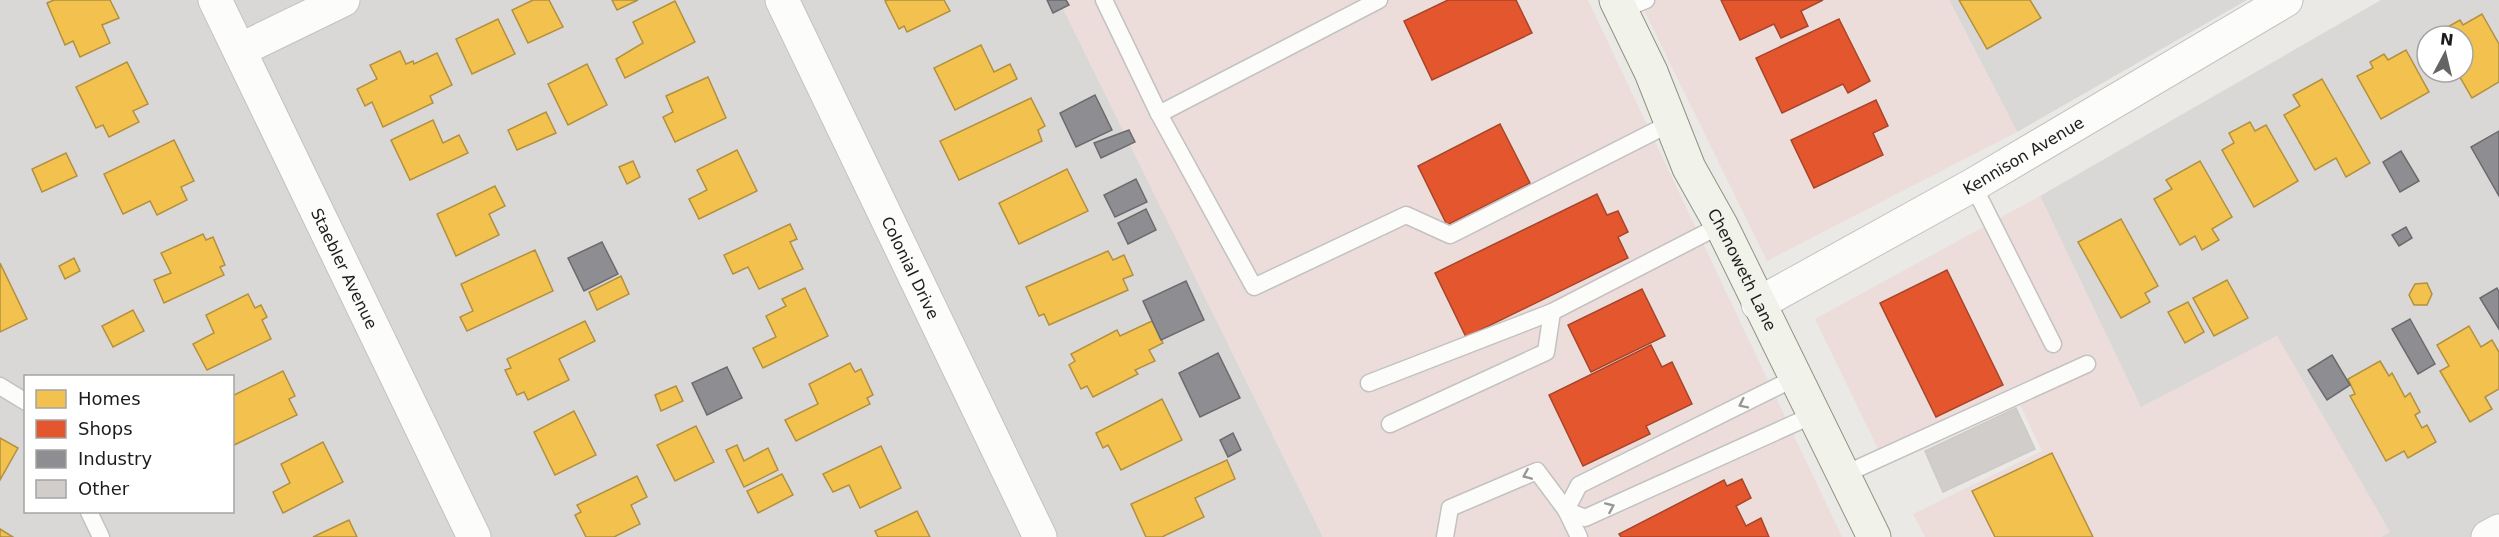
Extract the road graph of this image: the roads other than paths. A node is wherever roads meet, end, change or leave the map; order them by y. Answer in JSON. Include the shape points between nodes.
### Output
{"nodes":[{"id":1,"x":216,"y":0,"type":"edge"},
{"id":2,"x":343,"y":0,"type":"edge"},
{"id":3,"x":782,"y":0,"type":"edge"},
{"id":4,"x":1104,"y":0,"type":"edge"},
{"id":5,"x":1379,"y":0,"type":"edge"},
{"id":6,"x":2286,"y":0,"type":"edge"},
{"id":7,"x":1627,"y":3,"type":"edge"},
{"id":8,"x":240,"y":50,"type":"junction"},
{"id":9,"x":1159,"y":114,"type":"junction"},
{"id":10,"x":1671,"y":123,"type":"junction"},
{"id":11,"x":1973,"y":185,"type":"junction"},
{"id":12,"x":1721,"y":225,"type":"junction"},
{"id":13,"x":1758,"y":304,"type":"junction"},
{"id":14,"x":1552,"y":312,"type":"junction"},
{"id":15,"x":2053,"y":344,"type":"dead end"},
{"id":16,"x":2087,"y":364,"type":"dead end"},
{"id":17,"x":1795,"y":378,"type":"junction"},
{"id":18,"x":1369,"y":383,"type":"dead end"},
{"id":19,"x":0,"y":386,"type":"edge"},
{"id":20,"x":24,"y":401,"type":"edge"},
{"id":21,"x":1813,"y":415,"type":"junction"},
{"id":22,"x":1390,"y":424,"type":"dead end"},
{"id":23,"x":1844,"y":475,"type":"junction"},
{"id":24,"x":1566,"y":510,"type":"junction"},
{"id":25,"x":89,"y":513,"type":"edge"},
{"id":26,"x":2499,"y":531,"type":"edge"},
{"id":27,"x":1573,"y":535,"type":"edge"},
{"id":28,"x":100,"y":537,"type":"edge"},
{"id":29,"x":474,"y":537,"type":"edge"},
{"id":30,"x":1040,"y":537,"type":"edge"},
{"id":31,"x":1445,"y":537,"type":"edge"},
{"id":32,"x":1874,"y":537,"type":"edge"},
{"id":33,"x":2488,"y":537,"type":"edge"}],
"edges":[{"from":1,"to":8,"type":"street","name":"Staebler Avenue"},
{"from":2,"to":8,"type":"street"},
{"from":3,"to":30,"type":"street","name":"Colonial Drive"},
{"from":4,"to":9,"type":"lane"},
{"from":5,"to":9,"type":"lane"},
{"from":6,"to":11,"type":"street","name":"Kennison Avenue"},
{"from":7,"to":10,"type":"main road","name":"Chenoweth Lane"},
{"from":8,"to":29,"type":"street","name":"Staebler Avenue"},
{"from":9,"to":10,"type":"lane","via":[[1254,287],[1406,215],[1450,235]]},
{"from":10,"to":12,"type":"main road","name":"Chenoweth Lane","via":[[1689,168]]},
{"from":11,"to":13,"type":"street","name":"Kennison Avenue"},
{"from":11,"to":15,"type":"lane"},
{"from":12,"to":13,"type":"main road","name":"Chenoweth Lane"},
{"from":12,"to":14,"type":"lane"},
{"from":13,"to":17,"type":"main road","name":"Chenoweth Lane"},
{"from":14,"to":18,"type":"lane"},
{"from":14,"to":22,"type":"lane","via":[[1546,352]]},
{"from":16,"to":23,"type":"lane"},
{"from":17,"to":21,"type":"main road","name":"Chenoweth Lane"},
{"from":17,"to":24,"type":"lane","one_way":true,"via":[[1579,485]]},
{"from":19,"to":20,"type":"lane"},
{"from":21,"to":23,"type":"main road","name":"Chenoweth Lane"},
{"from":24,"to":21,"type":"lane","one_way":true,"via":[[1585,518]]},
{"from":23,"to":32,"type":"main road","name":"Chenoweth Lane"},
{"from":24,"to":27,"type":"lane"},
{"from":24,"to":31,"type":"lane","one_way":true,"via":[[1537,471],[1450,508]]},
{"from":25,"to":28,"type":"lane"},
{"from":26,"to":33,"type":"street"}]}
